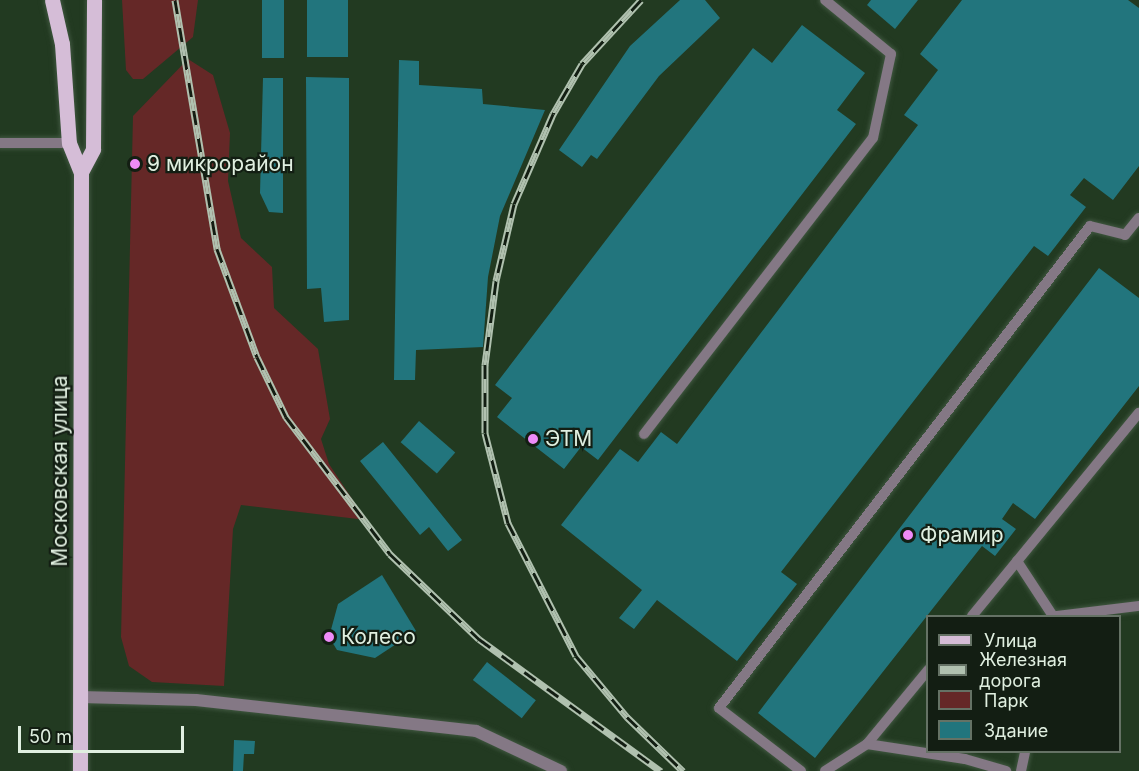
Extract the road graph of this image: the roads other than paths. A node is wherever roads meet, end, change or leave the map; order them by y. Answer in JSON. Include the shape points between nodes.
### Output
{"nodes":[{"id":1,"x":52,"y":0,"type":"edge"},
{"id":2,"x":825,"y":0,"type":"edge"},
{"id":3,"x":94,"y":4,"type":"edge"},
{"id":4,"x":0,"y":143,"type":"edge"},
{"id":5,"x":69,"y":143,"type":"junction"},
{"id":6,"x":81,"y":172,"type":"junction"},
{"id":7,"x":1139,"y":218,"type":"edge"},
{"id":8,"x":1139,"y":413,"type":"edge"},
{"id":9,"x":644,"y":434,"type":"dead end"},
{"id":10,"x":1017,"y":561,"type":"junction"},
{"id":11,"x":1139,"y":606,"type":"edge"},
{"id":12,"x":973,"y":615,"type":"edge"},
{"id":13,"x":1054,"y":615,"type":"edge"},
{"id":14,"x":1063,"y":615,"type":"edge"},
{"id":15,"x":926,"y":671,"type":"edge"},
{"id":16,"x":80,"y":697,"type":"junction"},
{"id":17,"x":867,"y":744,"type":"junction"},
{"id":18,"x":1025,"y":753,"type":"edge"},
{"id":19,"x":80,"y":771,"type":"edge"},
{"id":20,"x":561,"y":771,"type":"edge"},
{"id":21,"x":801,"y":771,"type":"edge"},
{"id":22,"x":825,"y":771,"type":"edge"},
{"id":23,"x":1006,"y":771,"type":"edge"},
{"id":24,"x":1021,"y":771,"type":"edge"}],
"edges":[{"from":1,"to":5,"type":"main road","name":"Московская улица","via":[[62,44]]},
{"from":2,"to":9,"type":"lane","via":[[891,54],[873,138]]},
{"from":3,"to":6,"type":"main road","name":"Московская улица","via":[[93,149]]},
{"from":4,"to":5,"type":"lane"},
{"from":5,"to":6,"type":"main road","name":"Московская улица"},
{"from":6,"to":16,"type":"main road","name":"Московская улица"},
{"from":7,"to":21,"type":"lane","via":[[1125,235],[1090,226],[719,708]]},
{"from":8,"to":10,"type":"lane"},
{"from":10,"to":12,"type":"lane"},
{"from":10,"to":13,"type":"lane"},
{"from":11,"to":14,"type":"lane"},
{"from":15,"to":17,"type":"lane"},
{"from":16,"to":19,"type":"main road","name":"Московская улица"},
{"from":16,"to":20,"type":"street","via":[[196,700],[476,731]]},
{"from":17,"to":22,"type":"lane"},
{"from":17,"to":23,"type":"lane","via":[[964,759]]},
{"from":18,"to":24,"type":"lane"}]}
